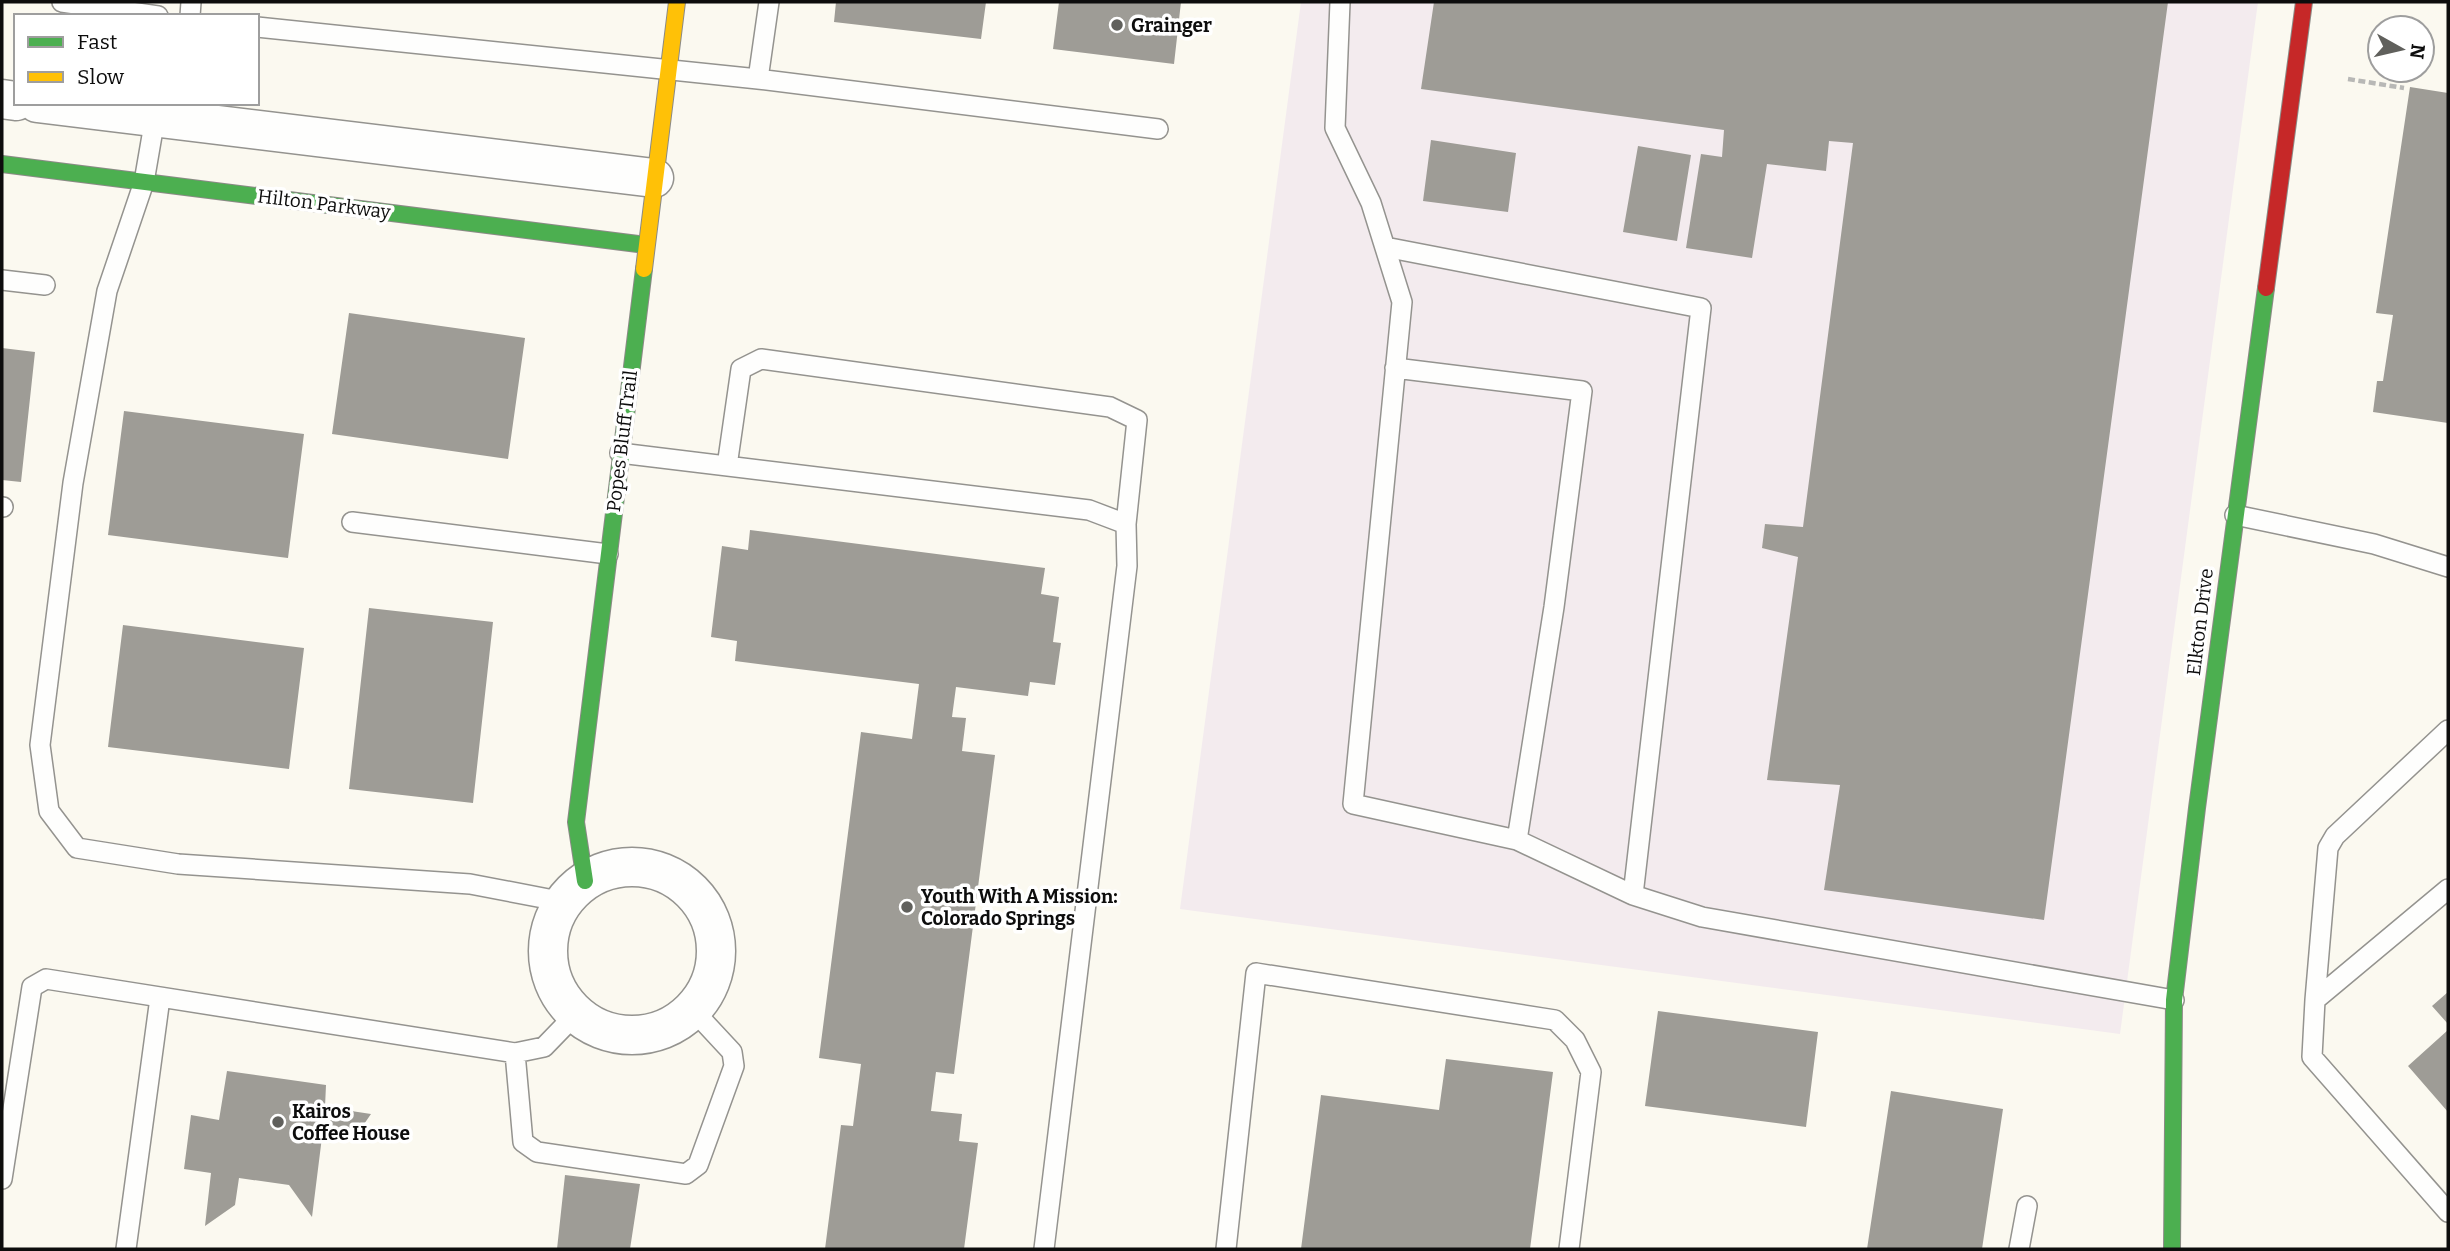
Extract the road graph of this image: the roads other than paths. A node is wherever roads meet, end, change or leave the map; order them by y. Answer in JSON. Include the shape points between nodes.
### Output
{"nodes":[{"id":1,"x":62,"y":2,"type":"edge"},
{"id":2,"x":677,"y":2,"type":"edge"},
{"id":3,"x":769,"y":2,"type":"edge"},
{"id":4,"x":1340,"y":2,"type":"edge"},
{"id":5,"x":2304,"y":2,"type":"edge"},
{"id":6,"x":108,"y":5,"type":"edge"},
{"id":7,"x":149,"y":14,"type":"edge"},
{"id":8,"x":259,"y":27,"type":"edge"},
{"id":9,"x":668,"y":69,"type":"junction"},
{"id":10,"x":758,"y":79,"type":"junction"},
{"id":11,"x":61,"y":105,"type":"edge"},
{"id":12,"x":168,"y":114,"type":"edge"},
{"id":13,"x":1158,"y":129,"type":"dead end"},
{"id":14,"x":2,"y":164,"type":"edge"},
{"id":15,"x":654,"y":178,"type":"junction"},
{"id":16,"x":144,"y":182,"type":"junction"},
{"id":17,"x":646,"y":245,"type":"junction"},
{"id":18,"x":1385,"y":247,"type":"junction"},
{"id":19,"x":2,"y":280,"type":"edge"},
{"id":20,"x":45,"y":285,"type":"dead end"},
{"id":21,"x":1395,"y":368,"type":"junction"},
{"id":22,"x":620,"y":453,"type":"junction"},
{"id":23,"x":727,"y":466,"type":"junction"},
{"id":24,"x":2235,"y":515,"type":"junction"},
{"id":25,"x":352,"y":522,"type":"dead end"},
{"id":26,"x":1126,"y":524,"type":"junction"},
{"id":27,"x":608,"y":554,"type":"junction"},
{"id":28,"x":2448,"y":567,"type":"edge"},
{"id":29,"x":2448,"y":730,"type":"edge"},
{"id":30,"x":1517,"y":840,"type":"junction"},
{"id":31,"x":2448,"y":889,"type":"edge"},
{"id":32,"x":574,"y":891,"type":"junction"},
{"id":33,"x":1633,"y":895,"type":"junction"},
{"id":34,"x":160,"y":998,"type":"junction"},
{"id":35,"x":2174,"y":1000,"type":"junction"},
{"id":36,"x":2315,"y":1000,"type":"junction"},
{"id":37,"x":692,"y":1009,"type":"junction"},
{"id":38,"x":576,"y":1014,"type":"junction"},
{"id":39,"x":515,"y":1053,"type":"junction"},
{"id":40,"x":2,"y":1178,"type":"edge"},
{"id":41,"x":2027,"y":1206,"type":"dead end"},
{"id":42,"x":2448,"y":1212,"type":"edge"},
{"id":43,"x":126,"y":1249,"type":"edge"},
{"id":44,"x":1044,"y":1249,"type":"edge"},
{"id":45,"x":1226,"y":1249,"type":"edge"},
{"id":46,"x":1569,"y":1249,"type":"edge"},
{"id":47,"x":2019,"y":1249,"type":"edge"},
{"id":48,"x":2172,"y":1249,"type":"edge"}],
"edges":[{"from":1,"to":6,"type":"lane"},
{"from":2,"to":9,"type":"street","name":"Popes Bluff Trail"},
{"from":3,"to":10,"type":"lane"},
{"from":4,"to":18,"type":"lane","via":[[1335,128],[1371,203]]},
{"from":5,"to":24,"type":"street","name":"Elkton Drive"},
{"from":6,"to":7,"type":"lane"},
{"from":8,"to":9,"type":"lane"},
{"from":9,"to":10,"type":"lane"},
{"from":9,"to":15,"type":"street","name":"Popes Bluff Trail"},
{"from":10,"to":13,"type":"lane"},
{"from":11,"to":12,"type":"street"},
{"from":12,"to":15,"type":"street"},
{"from":12,"to":16,"type":"lane"},
{"from":14,"to":16,"type":"street","name":"Hilton Parkway"},
{"from":15,"to":17,"type":"street","name":"Popes Bluff Trail"},
{"from":16,"to":17,"type":"street","name":"Hilton Parkway"},
{"from":16,"to":32,"type":"lane","via":[[107,291],[73,483],[40,745],[49,811],[77,848],[178,864]]},
{"from":17,"to":22,"type":"street","name":"Popes Bluff Trail"},
{"from":18,"to":21,"type":"lane","via":[[1402,302]]},
{"from":18,"to":33,"type":"lane","via":[[1701,308]]},
{"from":19,"to":20,"type":"lane"},
{"from":21,"to":30,"type":"lane","via":[[1353,804]]},
{"from":21,"to":30,"type":"lane","via":[[1582,391]]},
{"from":22,"to":23,"type":"lane"},
{"from":22,"to":27,"type":"street","name":"Popes Bluff Trail"},
{"from":23,"to":26,"type":"lane","via":[[1089,509]]},
{"from":23,"to":26,"type":"lane","via":[[741,369],[761,359],[1111,407],[1137,420]]},
{"from":24,"to":28,"type":"lane","via":[[2374,544]]},
{"from":24,"to":35,"type":"street","name":"Elkton Drive"},
{"from":25,"to":27,"type":"lane"},
{"from":26,"to":44,"type":"lane","via":[[1127,566]]},
{"from":27,"to":32,"type":"street","name":"Popes Bluff Trail","via":[[576,822]]},
{"from":29,"to":36,"type":"lane","via":[[2335,836],[2328,848]]},
{"from":30,"to":33,"type":"lane"},
{"from":31,"to":36,"type":"lane"},
{"from":32,"to":37,"type":"street","via":[[612,869],[642,867],[670,875],[694,893],[710,918],[716,965],[706,993]]},
{"from":32,"to":38,"type":"street","via":[[551,928],[548,957],[558,991]]},
{"from":33,"to":35,"type":"lane","via":[[1702,917]]},
{"from":34,"to":39,"type":"lane"},
{"from":34,"to":40,"type":"lane","via":[[46,979],[32,988]]},
{"from":34,"to":43,"type":"lane"},
{"from":35,"to":48,"type":"street","name":"Elkton Drive"},
{"from":36,"to":42,"type":"lane","via":[[2312,1057]]},
{"from":37,"to":38,"type":"street","via":[[665,1030],[636,1036],[600,1030]]},
{"from":37,"to":39,"type":"lane","via":[[732,1052],[734,1066],[698,1165],[687,1174],[537,1152],[523,1142]]},
{"from":38,"to":39,"type":"lane","via":[[544,1047]]},
{"from":41,"to":47,"type":"lane"},
{"from":45,"to":46,"type":"lane","via":[[1256,974],[1555,1020],[1575,1040],[1591,1072]]}]}
